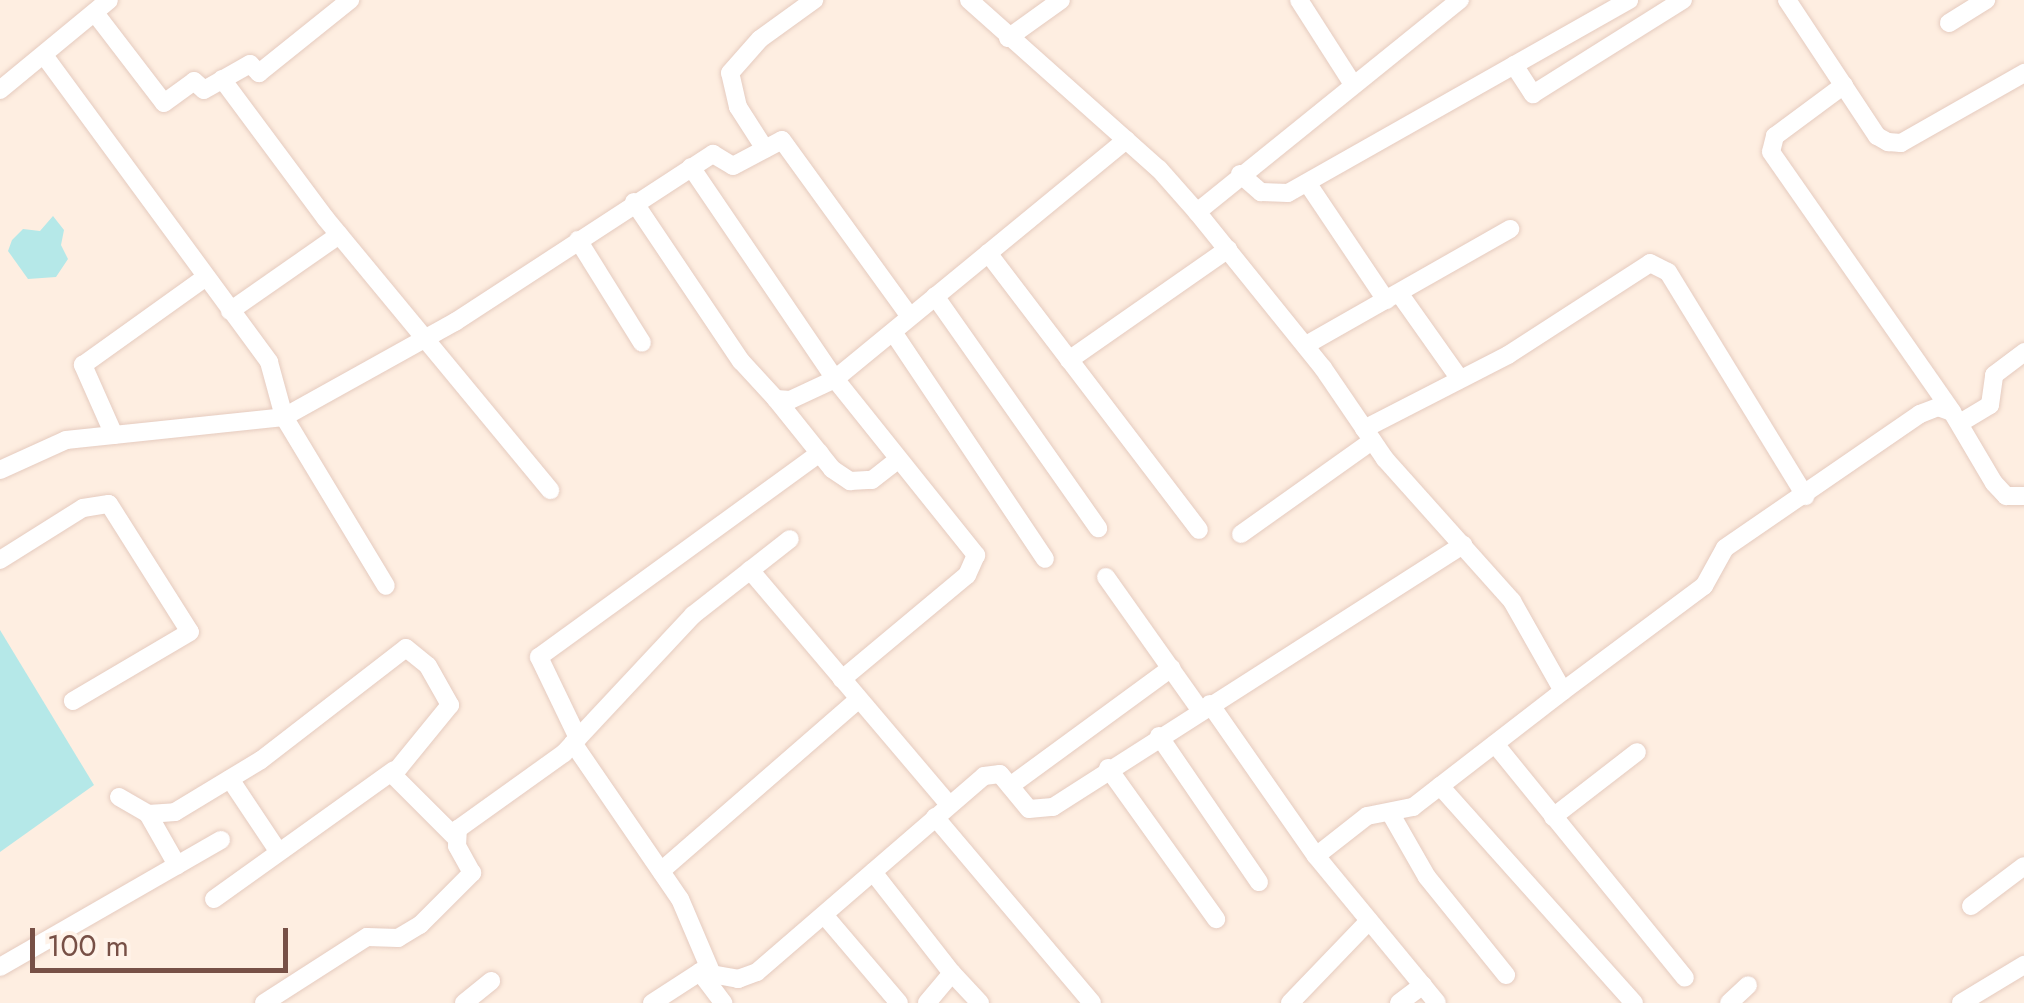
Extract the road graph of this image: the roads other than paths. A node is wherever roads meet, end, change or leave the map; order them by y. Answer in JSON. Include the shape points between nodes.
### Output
{"nodes":[{"id":1,"x":350,"y":0,"type":"edge"},
{"id":2,"x":814,"y":0,"type":"edge"},
{"id":3,"x":969,"y":0,"type":"edge"},
{"id":4,"x":1061,"y":0,"type":"edge"},
{"id":5,"x":1299,"y":0,"type":"edge"},
{"id":6,"x":1460,"y":0,"type":"edge"},
{"id":7,"x":1629,"y":0,"type":"edge"},
{"id":8,"x":1638,"y":0,"type":"edge"},
{"id":9,"x":1683,"y":0,"type":"edge"},
{"id":10,"x":1787,"y":0,"type":"edge"},
{"id":11,"x":1986,"y":0,"type":"edge"},
{"id":12,"x":102,"y":7,"type":"edge"},
{"id":13,"x":1650,"y":21,"type":"junction"},
{"id":14,"x":1948,"y":22,"type":"dead end"},
{"id":15,"x":1008,"y":38,"type":"junction"},
{"id":16,"x":46,"y":58,"type":"junction"},
{"id":17,"x":1514,"y":65,"type":"junction"},
{"id":18,"x":2024,"y":74,"type":"edge"},
{"id":19,"x":222,"y":78,"type":"junction"},
{"id":20,"x":1352,"y":83,"type":"junction"},
{"id":21,"x":1844,"y":84,"type":"junction"},
{"id":22,"x":0,"y":90,"type":"edge"},
{"id":23,"x":1126,"y":140,"type":"junction"},
{"id":24,"x":765,"y":149,"type":"junction"},
{"id":25,"x":690,"y":167,"type":"junction"},
{"id":26,"x":1240,"y":174,"type":"junction"},
{"id":27,"x":1308,"y":184,"type":"junction"},
{"id":28,"x":634,"y":202,"type":"junction"},
{"id":29,"x":1197,"y":212,"type":"junction"},
{"id":30,"x":1510,"y":229,"type":"dead end"},
{"id":31,"x":340,"y":235,"type":"junction"},
{"id":32,"x":578,"y":240,"type":"junction"},
{"id":33,"x":1228,"y":249,"type":"junction"},
{"id":34,"x":988,"y":253,"type":"junction"},
{"id":35,"x":204,"y":280,"type":"junction"},
{"id":36,"x":936,"y":296,"type":"junction"},
{"id":37,"x":1393,"y":297,"type":"junction"},
{"id":38,"x":230,"y":311,"type":"junction"},
{"id":39,"x":910,"y":318,"type":"junction"},
{"id":40,"x":893,"y":332,"type":"junction"},
{"id":41,"x":425,"y":339,"type":"junction"},
{"id":42,"x":642,"y":343,"type":"dead end"},
{"id":43,"x":1306,"y":345,"type":"junction"},
{"id":44,"x":2024,"y":352,"type":"edge"},
{"id":45,"x":1070,"y":360,"type":"junction"},
{"id":46,"x":835,"y":378,"type":"junction"},
{"id":47,"x":1460,"y":379,"type":"junction"},
{"id":48,"x":776,"y":399,"type":"junction"},
{"id":49,"x":284,"y":417,"type":"junction"},
{"id":50,"x":1956,"y":417,"type":"junction"},
{"id":51,"x":114,"y":435,"type":"junction"},
{"id":52,"x":1368,"y":435,"type":"junction"},
{"id":53,"x":820,"y":453,"type":"junction"},
{"id":54,"x":898,"y":460,"type":"junction"},
{"id":55,"x":0,"y":470,"type":"edge"},
{"id":56,"x":550,"y":490,"type":"dead end"},
{"id":57,"x":1804,"y":496,"type":"junction"},
{"id":58,"x":2024,"y":496,"type":"edge"},
{"id":59,"x":1098,"y":528,"type":"dead end"},
{"id":60,"x":1199,"y":530,"type":"dead end"},
{"id":61,"x":1242,"y":534,"type":"dead end"},
{"id":62,"x":790,"y":539,"type":"dead end"},
{"id":63,"x":1464,"y":546,"type":"junction"},
{"id":64,"x":1045,"y":559,"type":"dead end"},
{"id":65,"x":0,"y":560,"type":"edge"},
{"id":66,"x":750,"y":570,"type":"junction"},
{"id":67,"x":1106,"y":577,"type":"dead end"},
{"id":68,"x":386,"y":586,"type":"dead end"},
{"id":69,"x":1171,"y":668,"type":"junction"},
{"id":70,"x":842,"y":679,"type":"junction"},
{"id":71,"x":1564,"y":691,"type":"junction"},
{"id":72,"x":859,"y":698,"type":"junction"},
{"id":73,"x":73,"y":701,"type":"dead end"},
{"id":74,"x":1205,"y":707,"type":"junction"},
{"id":75,"x":1159,"y":736,"type":"junction"},
{"id":76,"x":576,"y":741,"type":"junction"},
{"id":77,"x":1494,"y":744,"type":"junction"},
{"id":78,"x":1637,"y":752,"type":"dead end"},
{"id":79,"x":1108,"y":768,"type":"junction"},
{"id":80,"x":394,"y":770,"type":"junction"},
{"id":81,"x":230,"y":778,"type":"junction"},
{"id":82,"x":1010,"y":786,"type":"junction"},
{"id":83,"x":1440,"y":786,"type":"junction"},
{"id":84,"x":119,"y":798,"type":"dead end"},
{"id":85,"x":942,"y":811,"type":"junction"},
{"id":86,"x":148,"y":814,"type":"junction"},
{"id":87,"x":1392,"y":816,"type":"junction"},
{"id":88,"x":1553,"y":817,"type":"junction"},
{"id":89,"x":456,"y":838,"type":"junction"},
{"id":90,"x":221,"y":840,"type":"dead end"},
{"id":91,"x":278,"y":851,"type":"junction"},
{"id":92,"x":1316,"y":856,"type":"junction"},
{"id":93,"x":178,"y":865,"type":"junction"},
{"id":94,"x":2024,"y":866,"type":"edge"},
{"id":95,"x":660,"y":871,"type":"junction"},
{"id":96,"x":873,"y":872,"type":"junction"},
{"id":97,"x":1259,"y":882,"type":"dead end"},
{"id":98,"x":214,"y":899,"type":"dead end"},
{"id":99,"x":1971,"y":906,"type":"dead end"},
{"id":100,"x":825,"y":916,"type":"junction"},
{"id":101,"x":1216,"y":919,"type":"dead end"},
{"id":102,"x":1370,"y":922,"type":"junction"},
{"id":103,"x":2024,"y":966,"type":"edge"},
{"id":104,"x":0,"y":968,"type":"edge"},
{"id":105,"x":952,"y":972,"type":"junction"},
{"id":106,"x":706,"y":973,"type":"junction"},
{"id":107,"x":1506,"y":975,"type":"dead end"},
{"id":108,"x":1685,"y":978,"type":"dead end"},
{"id":109,"x":490,"y":981,"type":"dead end"},
{"id":110,"x":1422,"y":986,"type":"junction"},
{"id":111,"x":1748,"y":986,"type":"dead end"},
{"id":112,"x":264,"y":1003,"type":"edge"},
{"id":113,"x":464,"y":1003,"type":"edge"},
{"id":114,"x":652,"y":1003,"type":"edge"},
{"id":115,"x":724,"y":1003,"type":"edge"},
{"id":116,"x":899,"y":1003,"type":"edge"},
{"id":117,"x":927,"y":1003,"type":"edge"},
{"id":118,"x":980,"y":1003,"type":"edge"},
{"id":119,"x":1092,"y":1003,"type":"edge"},
{"id":120,"x":1290,"y":1003,"type":"edge"},
{"id":121,"x":1399,"y":1003,"type":"edge"},
{"id":122,"x":1437,"y":1003,"type":"edge"},
{"id":123,"x":1634,"y":1003,"type":"edge"},
{"id":124,"x":1729,"y":1003,"type":"edge"},
{"id":125,"x":1960,"y":1003,"type":"edge"}],
"edges":[{"from":1,"to":19,"type":"street","via":[[260,73],[250,64]]},
{"from":2,"to":24,"type":"street","via":[[760,39],[730,73],[738,108]]},
{"from":3,"to":15,"type":"street"},
{"from":4,"to":15,"type":"street"},
{"from":5,"to":20,"type":"street"},
{"from":6,"to":20,"type":"street"},
{"from":7,"to":17,"type":"street"},
{"from":8,"to":13,"type":"street"},
{"from":9,"to":13,"type":"street"},
{"from":10,"to":21,"type":"street"},
{"from":11,"to":14,"type":"street"},
{"from":12,"to":16,"type":"street"},
{"from":12,"to":19,"type":"street","via":[[164,103],[194,81],[204,90]]},
{"from":13,"to":17,"type":"street","via":[[1534,94]]},
{"from":15,"to":23,"type":"street"},
{"from":16,"to":22,"type":"street"},
{"from":16,"to":35,"type":"street"},
{"from":17,"to":27,"type":"street"},
{"from":18,"to":21,"type":"street","via":[[1900,143],[1877,136]]},
{"from":19,"to":31,"type":"street"},
{"from":20,"to":26,"type":"street"},
{"from":21,"to":50,"type":"street","via":[[1776,136],[1771,152]]},
{"from":23,"to":29,"type":"street"},
{"from":23,"to":34,"type":"street"},
{"from":24,"to":25,"type":"street","via":[[732,166],[716,153]]},
{"from":24,"to":39,"type":"street","via":[[786,143]]},
{"from":25,"to":28,"type":"street"},
{"from":25,"to":46,"type":"street"},
{"from":26,"to":27,"type":"street","via":[[1274,195]]},
{"from":26,"to":29,"type":"street"},
{"from":27,"to":37,"type":"street"},
{"from":28,"to":32,"type":"street"},
{"from":28,"to":48,"type":"street","via":[[742,361]]},
{"from":29,"to":33,"type":"street"},
{"from":30,"to":37,"type":"street"},
{"from":31,"to":38,"type":"street"},
{"from":31,"to":41,"type":"street"},
{"from":32,"to":41,"type":"street"},
{"from":32,"to":42,"type":"street"},
{"from":33,"to":43,"type":"street"},
{"from":33,"to":45,"type":"street"},
{"from":34,"to":36,"type":"street"},
{"from":34,"to":45,"type":"street"},
{"from":35,"to":38,"type":"street"},
{"from":35,"to":51,"type":"street","via":[[83,365]]},
{"from":36,"to":39,"type":"street"},
{"from":36,"to":59,"type":"street"},
{"from":37,"to":43,"type":"street"},
{"from":37,"to":47,"type":"street"},
{"from":38,"to":49,"type":"street","via":[[269,362]]},
{"from":39,"to":40,"type":"street"},
{"from":40,"to":46,"type":"street"},
{"from":40,"to":64,"type":"street"},
{"from":41,"to":49,"type":"street"},
{"from":41,"to":56,"type":"street"},
{"from":43,"to":52,"type":"street"},
{"from":44,"to":50,"type":"street","via":[[1990,381],[1990,405]]},
{"from":45,"to":60,"type":"street"},
{"from":46,"to":48,"type":"street","via":[[790,400]]},
{"from":46,"to":54,"type":"street"},
{"from":47,"to":52,"type":"street"},
{"from":47,"to":57,"type":"street","via":[[1638,267],[1661,266]]},
{"from":48,"to":53,"type":"street"},
{"from":49,"to":51,"type":"street"},
{"from":49,"to":68,"type":"street"},
{"from":50,"to":57,"type":"street","via":[[1938,406],[1920,414]]},
{"from":50,"to":58,"type":"street","via":[[1994,483],[2006,496]]},
{"from":51,"to":55,"type":"street","via":[[48,446]]},
{"from":52,"to":61,"type":"street"},
{"from":52,"to":63,"type":"street"},
{"from":53,"to":54,"type":"street","via":[[842,477],[860,482]]},
{"from":53,"to":76,"type":"street","via":[[538,657]]},
{"from":54,"to":70,"type":"street","via":[[969,544],[976,566]]},
{"from":57,"to":71,"type":"street","via":[[1725,548],[1704,586]]},
{"from":62,"to":66,"type":"street"},
{"from":63,"to":71,"type":"street","via":[[1512,600]]},
{"from":63,"to":74,"type":"street"},
{"from":65,"to":73,"type":"street","via":[[83,508],[110,504],[190,632]]},
{"from":66,"to":70,"type":"street"},
{"from":66,"to":76,"type":"street","via":[[693,614]]},
{"from":67,"to":69,"type":"street"},
{"from":69,"to":74,"type":"street"},
{"from":69,"to":82,"type":"street"},
{"from":70,"to":72,"type":"street"},
{"from":71,"to":77,"type":"street"},
{"from":72,"to":85,"type":"street"},
{"from":72,"to":95,"type":"street"},
{"from":74,"to":75,"type":"street"},
{"from":74,"to":92,"type":"street"},
{"from":75,"to":79,"type":"street"},
{"from":75,"to":97,"type":"street"},
{"from":76,"to":89,"type":"street","via":[[468,818]]},
{"from":76,"to":95,"type":"street"},
{"from":77,"to":83,"type":"street"},
{"from":77,"to":88,"type":"street"},
{"from":78,"to":88,"type":"street"},
{"from":79,"to":82,"type":"street","via":[[1040,813]]},
{"from":79,"to":101,"type":"street"},
{"from":80,"to":81,"type":"street","via":[[433,734],[450,705],[428,666],[406,648]]},
{"from":80,"to":89,"type":"street"},
{"from":80,"to":91,"type":"street"},
{"from":81,"to":86,"type":"street","via":[[175,812]]},
{"from":81,"to":91,"type":"street"},
{"from":82,"to":85,"type":"street","via":[[992,772]]},
{"from":83,"to":87,"type":"street"},
{"from":83,"to":123,"type":"street"},
{"from":84,"to":86,"type":"street"},
{"from":85,"to":96,"type":"street"},
{"from":85,"to":119,"type":"street"},
{"from":86,"to":93,"type":"street"},
{"from":87,"to":92,"type":"street","via":[[1367,816]]},
{"from":87,"to":107,"type":"street","via":[[1428,877]]},
{"from":88,"to":108,"type":"street"},
{"from":89,"to":112,"type":"street","via":[[472,873],[420,925],[398,938],[367,936]]},
{"from":90,"to":93,"type":"street"},
{"from":91,"to":98,"type":"street"},
{"from":92,"to":102,"type":"street"},
{"from":93,"to":104,"type":"street"},
{"from":94,"to":99,"type":"street"},
{"from":95,"to":106,"type":"street","via":[[688,914]]},
{"from":96,"to":100,"type":"street"},
{"from":96,"to":105,"type":"street"},
{"from":100,"to":106,"type":"street","via":[[748,978]]},
{"from":100,"to":116,"type":"street"},
{"from":102,"to":110,"type":"street"},
{"from":102,"to":120,"type":"street"},
{"from":103,"to":125,"type":"street"},
{"from":105,"to":117,"type":"street"},
{"from":105,"to":118,"type":"street"},
{"from":106,"to":114,"type":"street"},
{"from":106,"to":115,"type":"street"},
{"from":109,"to":113,"type":"street"},
{"from":110,"to":121,"type":"street"},
{"from":110,"to":122,"type":"street"},
{"from":111,"to":124,"type":"street"}]}
